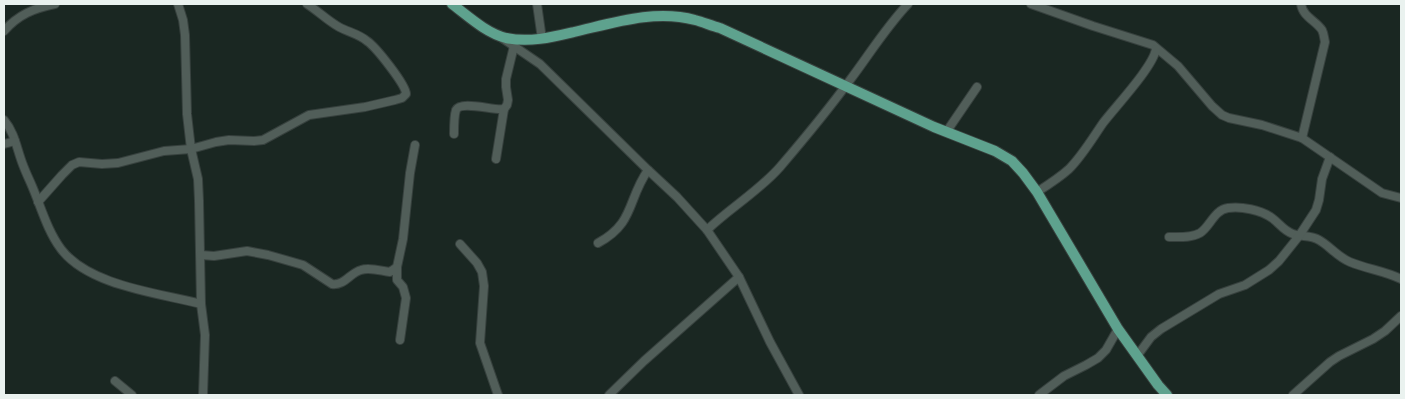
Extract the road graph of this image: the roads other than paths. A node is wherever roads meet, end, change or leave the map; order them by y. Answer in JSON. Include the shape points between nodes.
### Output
{"nodes":[{"id":1,"x":55,"y":4,"type":"edge"},
{"id":2,"x":178,"y":4,"type":"edge"},
{"id":3,"x":308,"y":4,"type":"edge"},
{"id":4,"x":452,"y":4,"type":"edge"},
{"id":5,"x":537,"y":4,"type":"edge"},
{"id":6,"x":908,"y":4,"type":"edge"},
{"id":7,"x":1031,"y":4,"type":"edge"},
{"id":8,"x":1302,"y":4,"type":"edge"},
{"id":9,"x":4,"y":31,"type":"edge"},
{"id":10,"x":496,"y":34,"type":"junction"},
{"id":11,"x":542,"y":38,"type":"junction"},
{"id":12,"x":514,"y":46,"type":"junction"},
{"id":13,"x":1156,"y":49,"type":"junction"},
{"id":14,"x":846,"y":85,"type":"junction"},
{"id":15,"x":977,"y":87,"type":"dead end"},
{"id":16,"x":504,"y":109,"type":"junction"},
{"id":17,"x":4,"y":120,"type":"edge"},
{"id":18,"x":947,"y":131,"type":"junction"},
{"id":19,"x":454,"y":134,"type":"dead end"},
{"id":20,"x":1302,"y":138,"type":"junction"},
{"id":21,"x":15,"y":141,"type":"junction"},
{"id":22,"x":4,"y":144,"type":"edge"},
{"id":23,"x":415,"y":145,"type":"dead end"},
{"id":24,"x":191,"y":149,"type":"junction"},
{"id":25,"x":1330,"y":157,"type":"junction"},
{"id":26,"x":496,"y":159,"type":"dead end"},
{"id":27,"x":648,"y":170,"type":"junction"},
{"id":28,"x":1038,"y":192,"type":"junction"},
{"id":29,"x":1401,"y":198,"type":"edge"},
{"id":30,"x":38,"y":202,"type":"junction"},
{"id":31,"x":708,"y":230,"type":"junction"},
{"id":32,"x":1299,"y":236,"type":"junction"},
{"id":33,"x":1169,"y":237,"type":"dead end"},
{"id":34,"x":598,"y":243,"type":"dead end"},
{"id":35,"x":460,"y":244,"type":"dead end"},
{"id":36,"x":201,"y":255,"type":"junction"},
{"id":37,"x":396,"y":267,"type":"junction"},
{"id":38,"x":739,"y":277,"type":"junction"},
{"id":39,"x":1401,"y":279,"type":"edge"},
{"id":40,"x":201,"y":304,"type":"junction"},
{"id":41,"x":1401,"y":316,"type":"edge"},
{"id":42,"x":1118,"y":328,"type":"junction"},
{"id":43,"x":400,"y":340,"type":"dead end"},
{"id":44,"x":1137,"y":356,"type":"junction"},
{"id":45,"x":115,"y":381,"type":"dead end"},
{"id":46,"x":132,"y":395,"type":"edge"},
{"id":47,"x":203,"y":395,"type":"edge"},
{"id":48,"x":498,"y":395,"type":"edge"},
{"id":49,"x":609,"y":395,"type":"edge"},
{"id":50,"x":799,"y":395,"type":"edge"},
{"id":51,"x":1040,"y":395,"type":"edge"},
{"id":52,"x":1167,"y":395,"type":"edge"},
{"id":53,"x":1293,"y":395,"type":"edge"}],
"edges":[{"from":1,"to":9,"type":"street","via":[[16,18]]},
{"from":2,"to":24,"type":"street","via":[[185,34]]},
{"from":3,"to":24,"type":"street","via":[[336,25],[370,42],[403,84],[406,94],[402,98],[365,107],[309,115],[263,140],[229,140]]},
{"from":4,"to":10,"type":"main road"},
{"from":5,"to":11,"type":"street"},
{"from":6,"to":14,"type":"street"},
{"from":7,"to":13,"type":"street","via":[[1150,43]]},
{"from":8,"to":20,"type":"street","via":[[1306,15],[1323,31],[1325,42]]},
{"from":10,"to":11,"type":"main road","via":[[517,39]]},
{"from":10,"to":12,"type":"street"},
{"from":11,"to":14,"type":"main road","via":[[637,18],[666,16],[694,19]]},
{"from":12,"to":16,"type":"street","via":[[506,79],[508,100]]},
{"from":12,"to":27,"type":"street","via":[[540,64]]},
{"from":13,"to":20,"type":"street","via":[[1178,66],[1222,115]]},
{"from":13,"to":28,"type":"street","via":[[1145,70],[1078,158],[1068,170]]},
{"from":14,"to":18,"type":"main road"},
{"from":14,"to":31,"type":"street","via":[[778,168]]},
{"from":15,"to":18,"type":"street"},
{"from":16,"to":19,"type":"street","via":[[461,105],[456,110]]},
{"from":16,"to":26,"type":"street"},
{"from":17,"to":21,"type":"street"},
{"from":18,"to":28,"type":"main road","via":[[1012,161]]},
{"from":20,"to":25,"type":"street"},
{"from":21,"to":22,"type":"street"},
{"from":21,"to":30,"type":"street"},
{"from":23,"to":37,"type":"street","via":[[403,239]]},
{"from":24,"to":30,"type":"street","via":[[164,150],[118,163],[79,162],[72,165]]},
{"from":24,"to":36,"type":"street","via":[[198,179]]},
{"from":25,"to":29,"type":"street","via":[[1382,193]]},
{"from":25,"to":32,"type":"street","via":[[1316,210]]},
{"from":27,"to":31,"type":"street"},
{"from":27,"to":34,"type":"street","via":[[624,221]]},
{"from":28,"to":42,"type":"main road"},
{"from":30,"to":40,"type":"street","via":[[60,247],[85,269],[130,288]]},
{"from":31,"to":38,"type":"street"},
{"from":32,"to":33,"type":"street","via":[[1285,231],[1263,213],[1226,208],[1199,234]]},
{"from":32,"to":39,"type":"street","via":[[1319,240],[1351,263]]},
{"from":32,"to":44,"type":"street","via":[[1269,270],[1245,286],[1219,294],[1161,329]]},
{"from":35,"to":48,"type":"street","via":[[482,272],[480,343]]},
{"from":36,"to":37,"type":"street","via":[[247,251],[268,255],[303,265],[336,285],[355,272],[368,269],[390,272]]},
{"from":36,"to":40,"type":"street"},
{"from":37,"to":43,"type":"street","via":[[397,280],[406,298]]},
{"from":38,"to":49,"type":"street"},
{"from":38,"to":50,"type":"street"},
{"from":40,"to":47,"type":"street","via":[[205,335]]},
{"from":41,"to":53,"type":"street","via":[[1374,339],[1330,362]]},
{"from":42,"to":44,"type":"main road"},
{"from":42,"to":51,"type":"street","via":[[1098,358],[1064,376]]},
{"from":44,"to":52,"type":"main road"},
{"from":45,"to":46,"type":"street"}]}
